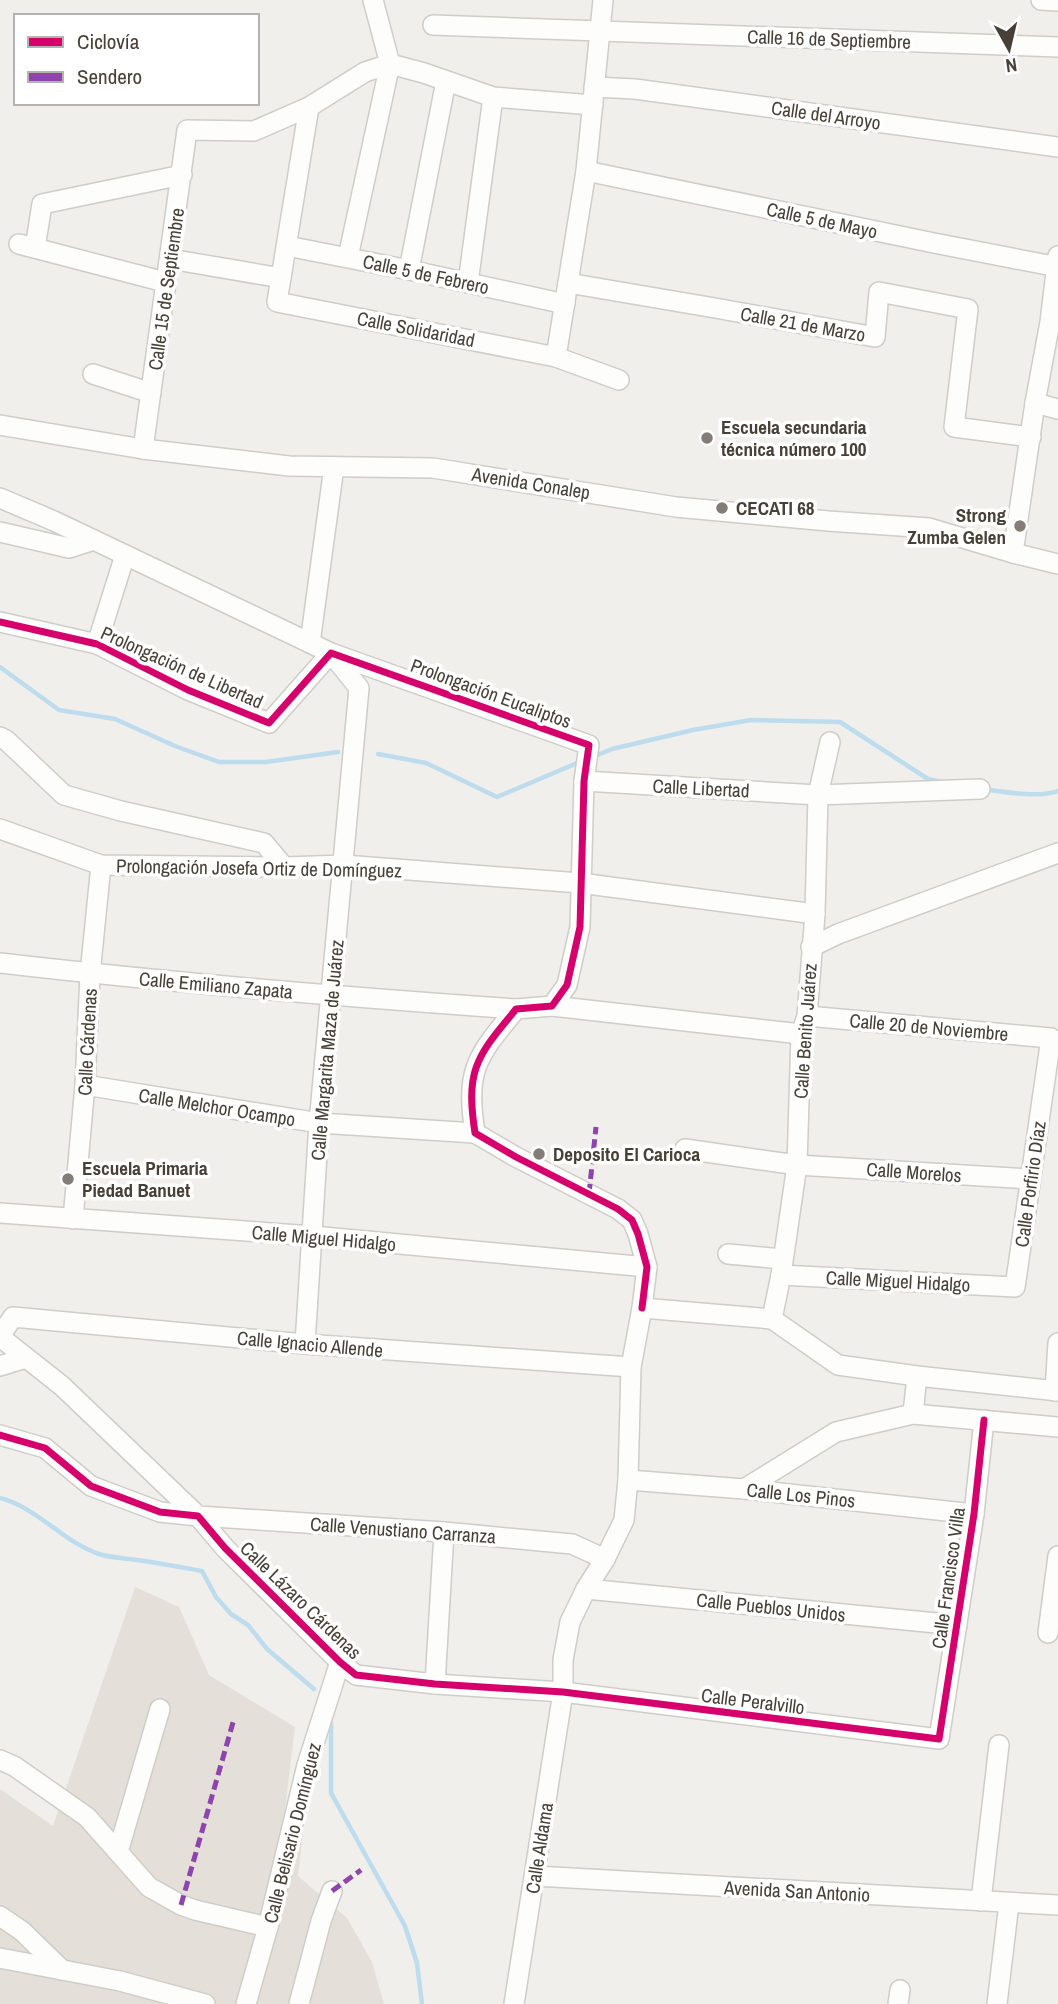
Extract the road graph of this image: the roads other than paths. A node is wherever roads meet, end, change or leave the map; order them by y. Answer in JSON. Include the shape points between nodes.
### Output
{"nodes":[{"id":1,"x":373,"y":0,"type":"edge"},
{"id":2,"x":603,"y":0,"type":"edge"},
{"id":3,"x":1041,"y":0,"type":"edge"},
{"id":4,"x":1058,"y":1,"type":"edge"},
{"id":5,"x":433,"y":25,"type":"dead end"},
{"id":6,"x":600,"y":32,"type":"junction"},
{"id":7,"x":1058,"y":47,"type":"edge"},
{"id":8,"x":390,"y":64,"type":"junction"},
{"id":9,"x":446,"y":81,"type":"junction"},
{"id":10,"x":593,"y":96,"type":"junction"},
{"id":11,"x":493,"y":97,"type":"junction"},
{"id":12,"x":309,"y":107,"type":"junction"},
{"id":13,"x":1058,"y":147,"type":"edge"},
{"id":14,"x":586,"y":171,"type":"junction"},
{"id":15,"x":182,"y":175,"type":"junction"},
{"id":16,"x":287,"y":246,"type":"junction"},
{"id":17,"x":348,"y":257,"type":"junction"},
{"id":18,"x":170,"y":259,"type":"junction"},
{"id":19,"x":1058,"y":263,"type":"edge"},
{"id":20,"x":409,"y":270,"type":"junction"},
{"id":21,"x":281,"y":278,"type":"junction"},
{"id":22,"x":165,"y":282,"type":"junction"},
{"id":23,"x":468,"y":283,"type":"junction"},
{"id":24,"x":568,"y":283,"type":"junction"},
{"id":25,"x":565,"y":304,"type":"junction"},
{"id":26,"x":1054,"y":323,"type":"edge"},
{"id":27,"x":555,"y":357,"type":"junction"},
{"id":28,"x":93,"y":374,"type":"dead end"},
{"id":29,"x":619,"y":380,"type":"dead end"},
{"id":30,"x":151,"y":393,"type":"junction"},
{"id":31,"x":1035,"y":403,"type":"junction"},
{"id":32,"x":1058,"y":409,"type":"edge"},
{"id":33,"x":0,"y":425,"type":"edge"},
{"id":34,"x":1031,"y":438,"type":"junction"},
{"id":35,"x":143,"y":449,"type":"junction"},
{"id":36,"x":334,"y":467,"type":"junction"},
{"id":37,"x":0,"y":498,"type":"edge"},
{"id":38,"x":0,"y":532,"type":"edge"},
{"id":39,"x":94,"y":540,"type":"junction"},
{"id":40,"x":1013,"y":553,"type":"junction"},
{"id":41,"x":125,"y":555,"type":"junction"},
{"id":42,"x":1058,"y":564,"type":"edge"},
{"id":43,"x":0,"y":622,"type":"edge"},
{"id":44,"x":310,"y":643,"type":"junction"},
{"id":45,"x":97,"y":644,"type":"junction"},
{"id":46,"x":331,"y":653,"type":"junction"},
{"id":47,"x":0,"y":737,"type":"edge"},
{"id":48,"x":830,"y":743,"type":"dead end"},
{"id":49,"x":353,"y":757,"type":"joint"},
{"id":50,"x":584,"y":781,"type":"junction"},
{"id":51,"x":979,"y":789,"type":"dead end"},
{"id":52,"x":818,"y":795,"type":"junction"},
{"id":53,"x":0,"y":829,"type":"edge"},
{"id":54,"x":1058,"y":853,"type":"edge"},
{"id":55,"x":100,"y":865,"type":"junction"},
{"id":56,"x":344,"y":865,"type":"junction"},
{"id":57,"x":284,"y":867,"type":"junction"},
{"id":58,"x":580,"y":883,"type":"junction"},
{"id":59,"x":815,"y":914,"type":"junction"},
{"id":60,"x":811,"y":947,"type":"junction"},
{"id":61,"x":0,"y":963,"type":"edge"},
{"id":62,"x":90,"y":974,"type":"junction"},
{"id":63,"x":331,"y":996,"type":"junction"},
{"id":64,"x":552,"y":1006,"type":"junction"},
{"id":65,"x":516,"y":1009,"type":"junction"},
{"id":66,"x":804,"y":1025,"type":"junction"},
{"id":67,"x":1051,"y":1038,"type":"joint"},
{"id":68,"x":1051,"y":1078,"type":"edge"},
{"id":69,"x":85,"y":1085,"type":"junction"},
{"id":70,"x":319,"y":1123,"type":"junction"},
{"id":71,"x":475,"y":1133,"type":"junction"},
{"id":72,"x":685,"y":1149,"type":"dead end"},
{"id":73,"x":797,"y":1165,"type":"junction"},
{"id":74,"x":1030,"y":1179,"type":"junction"},
{"id":75,"x":0,"y":1213,"type":"edge"},
{"id":76,"x":73,"y":1219,"type":"junction"},
{"id":77,"x":313,"y":1237,"type":"junction"},
{"id":78,"x":728,"y":1254,"type":"dead end"},
{"id":79,"x":647,"y":1266,"type":"junction"},
{"id":80,"x":782,"y":1267,"type":"junction"},
{"id":81,"x":1015,"y":1287,"type":"joint"},
{"id":82,"x":642,"y":1308,"type":"junction"},
{"id":83,"x":772,"y":1319,"type":"junction"},
{"id":84,"x":0,"y":1337,"type":"edge"},
{"id":85,"x":1058,"y":1343,"type":"edge"},
{"id":86,"x":305,"y":1344,"type":"junction"},
{"id":87,"x":26,"y":1358,"type":"junction"},
{"id":88,"x":0,"y":1366,"type":"edge"},
{"id":89,"x":631,"y":1367,"type":"junction"},
{"id":90,"x":917,"y":1376,"type":"junction"},
{"id":91,"x":1056,"y":1391,"type":"edge"},
{"id":92,"x":912,"y":1414,"type":"junction"},
{"id":93,"x":984,"y":1420,"type":"junction"},
{"id":94,"x":1058,"y":1427,"type":"edge"},
{"id":95,"x":0,"y":1435,"type":"edge"},
{"id":96,"x":628,"y":1480,"type":"junction"},
{"id":97,"x":744,"y":1489,"type":"junction"},
{"id":98,"x":974,"y":1514,"type":"junction"},
{"id":99,"x":198,"y":1516,"type":"junction"},
{"id":100,"x":444,"y":1532,"type":"junction"},
{"id":101,"x":1058,"y":1556,"type":"edge"},
{"id":102,"x":605,"y":1559,"type":"junction"},
{"id":103,"x":586,"y":1589,"type":"junction"},
{"id":104,"x":957,"y":1625,"type":"junction"},
{"id":105,"x":1048,"y":1633,"type":"dead end"},
{"id":106,"x":340,"y":1662,"type":"junction"},
{"id":107,"x":435,"y":1685,"type":"junction"},
{"id":108,"x":563,"y":1692,"type":"junction"},
{"id":109,"x":160,"y":1709,"type":"dead end"},
{"id":110,"x":939,"y":1739,"type":"joint"},
{"id":111,"x":999,"y":1745,"type":"dead end"},
{"id":112,"x":0,"y":1760,"type":"edge"},
{"id":113,"x":118,"y":1852,"type":"junction"},
{"id":114,"x":536,"y":1876,"type":"junction"},
{"id":115,"x":332,"y":1891,"type":"dead end"},
{"id":116,"x":981,"y":1901,"type":"junction"},
{"id":117,"x":1009,"y":1903,"type":"junction"},
{"id":118,"x":1058,"y":1906,"type":"edge"},
{"id":119,"x":0,"y":1916,"type":"edge"},
{"id":120,"x":268,"y":1927,"type":"junction"},
{"id":121,"x":0,"y":1958,"type":"edge"},
{"id":122,"x":62,"y":1970,"type":"junction"},
{"id":123,"x":205,"y":2004,"type":"edge"},
{"id":124,"x":246,"y":2004,"type":"edge"},
{"id":125,"x":299,"y":2004,"type":"edge"},
{"id":126,"x":514,"y":2004,"type":"edge"},
{"id":127,"x":997,"y":2004,"type":"edge"}],
"edges":[{"from":1,"to":8,"type":"street"},
{"from":2,"to":6,"type":"street"},
{"from":3,"to":4,"type":"street"},
{"from":5,"to":6,"type":"street","name":"Calle 16 de Septiembre"},
{"from":6,"to":7,"type":"street","name":"Calle 16 de Septiembre"},
{"from":6,"to":10,"type":"street"},
{"from":8,"to":9,"type":"street","name":"Calle del Arroyo"},
{"from":8,"to":12,"type":"street","via":[[365,72]]},
{"from":8,"to":17,"type":"street"},
{"from":9,"to":11,"type":"street","name":"Calle del Arroyo"},
{"from":9,"to":20,"type":"street"},
{"from":10,"to":11,"type":"street","name":"Calle del Arroyo"},
{"from":10,"to":13,"type":"street","name":"Calle del Arroyo","via":[[649,91]]},
{"from":10,"to":14,"type":"street"},
{"from":11,"to":23,"type":"street"},
{"from":12,"to":15,"type":"street","name":"Calle 15 de Septiembre","via":[[254,131],[187,130]]},
{"from":12,"to":16,"type":"street"},
{"from":14,"to":19,"type":"street","name":"Calle 5 de Mayo","via":[[907,238]]},
{"from":14,"to":24,"type":"street"},
{"from":15,"to":18,"type":"street","name":"Calle 15 de Septiembre"},
{"from":15,"to":22,"type":"street","via":[[42,204],[27,246]]},
{"from":16,"to":17,"type":"street","name":"Calle 5 de Febrero"},
{"from":16,"to":21,"type":"street"},
{"from":17,"to":20,"type":"street","name":"Calle 5 de Febrero"},
{"from":18,"to":21,"type":"street"},
{"from":18,"to":22,"type":"street","name":"Calle 15 de Septiembre"},
{"from":19,"to":26,"type":"street"},
{"from":20,"to":23,"type":"street","name":"Calle 5 de Febrero"},
{"from":21,"to":27,"type":"street","name":"Calle Solidaridad","via":[[277,302]]},
{"from":22,"to":30,"type":"street","name":"Calle 15 de Septiembre"},
{"from":23,"to":25,"type":"street","name":"Calle 5 de Febrero"},
{"from":24,"to":25,"type":"street"},
{"from":24,"to":34,"type":"street","name":"Calle 21 de Marzo","via":[[874,337],[879,292],[968,309],[954,427]]},
{"from":25,"to":27,"type":"street"},
{"from":26,"to":31,"type":"street"},
{"from":27,"to":29,"type":"street","name":"Calle Solidaridad"},
{"from":28,"to":30,"type":"street"},
{"from":30,"to":35,"type":"street","name":"Calle 15 de Septiembre"},
{"from":31,"to":32,"type":"street"},
{"from":31,"to":34,"type":"street"},
{"from":33,"to":35,"type":"street","name":"Avenida Conalep"},
{"from":34,"to":40,"type":"street"},
{"from":35,"to":36,"type":"street","name":"Avenida Conalep"},
{"from":36,"to":40,"type":"street","name":"Avenida Conalep","via":[[433,468],[677,507],[929,528]]},
{"from":36,"to":44,"type":"street"},
{"from":37,"to":39,"type":"street","name":"Prolongación Eucaliptos"},
{"from":38,"to":39,"type":"street","via":[[69,548]]},
{"from":39,"to":41,"type":"street","name":"Prolongación Eucaliptos"},
{"from":40,"to":42,"type":"street","name":"Avenida Conalep"},
{"from":41,"to":44,"type":"street","name":"Prolongación Eucaliptos"},
{"from":41,"to":45,"type":"street"},
{"from":43,"to":45,"type":"street","name":"Prolongación de Libertad"},
{"from":44,"to":46,"type":"street","name":"Prolongación Eucaliptos"},
{"from":45,"to":46,"type":"street","name":"Prolongación de Libertad","via":[[187,690],[269,723]]},
{"from":46,"to":49,"type":"street","name":"Prolongación Eucaliptos","via":[[359,688]]},
{"from":46,"to":50,"type":"street","name":"Prolongación Eucaliptos","via":[[589,745]]},
{"from":47,"to":57,"type":"street","via":[[64,795],[264,843]]},
{"from":48,"to":52,"type":"street","name":"Calle Benito Juárez"},
{"from":49,"to":56,"type":"street","name":"Calle Margarita Maza de Juárez"},
{"from":50,"to":52,"type":"street","name":"Calle Libertad"},
{"from":50,"to":58,"type":"street","name":"Prolongación Eucaliptos"},
{"from":51,"to":52,"type":"street","name":"Calle Libertad"},
{"from":52,"to":59,"type":"street","name":"Calle Benito Juárez"},
{"from":53,"to":55,"type":"street","name":"Prolongación Josefa Ortiz de Domínguez"},
{"from":54,"to":60,"type":"street"},
{"from":55,"to":57,"type":"street","name":"Prolongación Josefa Ortiz de Domínguez"},
{"from":55,"to":62,"type":"street","name":"Calle Cárdenas"},
{"from":56,"to":57,"type":"street","name":"Prolongación Josefa Ortiz de Domínguez"},
{"from":56,"to":58,"type":"street","name":"Prolongación Josefa Ortiz de Domínguez"},
{"from":56,"to":63,"type":"street","name":"Calle Margarita Maza de Juárez"},
{"from":58,"to":59,"type":"street","name":"Prolongación Josefa Ortiz de Domínguez"},
{"from":58,"to":64,"type":"street","name":"Prolongación Eucaliptos","via":[[580,927],[574,958],[567,985]]},
{"from":59,"to":60,"type":"street","name":"Calle Benito Juárez"},
{"from":60,"to":66,"type":"street","name":"Calle Benito Juárez"},
{"from":61,"to":62,"type":"street","name":"Calle Emiliano Zapata"},
{"from":62,"to":63,"type":"street","name":"Calle Emiliano Zapata"},
{"from":62,"to":69,"type":"street","name":"Calle Cárdenas"},
{"from":63,"to":65,"type":"street","name":"Calle Emiliano Zapata"},
{"from":63,"to":70,"type":"street","name":"Calle Margarita Maza de Juárez"},
{"from":64,"to":65,"type":"street","name":"Calle Emiliano Zapata"},
{"from":64,"to":66,"type":"street"},
{"from":65,"to":71,"type":"street","via":[[475,1068]]},
{"from":66,"to":67,"type":"street","name":"Calle 20 de Noviembre"},
{"from":66,"to":73,"type":"street","name":"Calle Benito Juárez"},
{"from":67,"to":68,"type":"street","name":"Calle Porfirio Díaz"},
{"from":68,"to":74,"type":"street","name":"Calle Porfirio Díaz"},
{"from":69,"to":70,"type":"street","name":"Calle Melchor Ocampo"},
{"from":69,"to":76,"type":"street","name":"Calle Cárdenas"},
{"from":70,"to":71,"type":"street","name":"Calle Melchor Ocampo"},
{"from":70,"to":77,"type":"street","name":"Calle Margarita Maza de Juárez"},
{"from":71,"to":79,"type":"street","via":[[618,1209],[632,1220]]},
{"from":72,"to":73,"type":"street","name":"Calle Morelos"},
{"from":73,"to":74,"type":"street","name":"Calle Morelos"},
{"from":73,"to":80,"type":"street","name":"Calle Benito Juárez"},
{"from":74,"to":81,"type":"street","name":"Calle Porfirio Díaz"},
{"from":75,"to":76,"type":"street","name":"Calle Miguel Hidalgo"},
{"from":76,"to":77,"type":"street","name":"Calle Miguel Hidalgo"},
{"from":77,"to":79,"type":"street","name":"Calle Miguel Hidalgo"},
{"from":77,"to":86,"type":"street","name":"Calle Margarita Maza de Juárez"},
{"from":78,"to":80,"type":"street","name":"Calle Miguel Hidalgo"},
{"from":79,"to":82,"type":"street","name":"Calle Aldama"},
{"from":80,"to":81,"type":"street","name":"Calle Miguel Hidalgo"},
{"from":80,"to":83,"type":"street","name":"Calle Benito Juárez"},
{"from":82,"to":83,"type":"street"},
{"from":82,"to":89,"type":"street","name":"Calle Aldama"},
{"from":83,"to":90,"type":"street","via":[[838,1365]]},
{"from":84,"to":86,"type":"street","name":"Calle Ignacio Allende","via":[[13,1317]]},
{"from":84,"to":87,"type":"street"},
{"from":85,"to":91,"type":"street"},
{"from":86,"to":89,"type":"street","name":"Calle Ignacio Allende"},
{"from":87,"to":88,"type":"street"},
{"from":87,"to":99,"type":"street","via":[[62,1386]]},
{"from":89,"to":96,"type":"street","name":"Calle Aldama"},
{"from":90,"to":91,"type":"street"},
{"from":90,"to":92,"type":"street"},
{"from":92,"to":93,"type":"street"},
{"from":92,"to":97,"type":"street","via":[[836,1432]]},
{"from":93,"to":94,"type":"street"},
{"from":93,"to":98,"type":"street","name":"Calle Francisco Villa"},
{"from":95,"to":99,"type":"street","name":"Calle Venustiano Carranza","via":[[45,1448],[91,1486],[160,1513]]},
{"from":96,"to":97,"type":"street","name":"Calle Los Pinos"},
{"from":96,"to":102,"type":"street","name":"Calle Aldama","via":[[624,1520]]},
{"from":97,"to":98,"type":"street","name":"Calle Los Pinos"},
{"from":98,"to":104,"type":"street","name":"Calle Francisco Villa"},
{"from":99,"to":100,"type":"street","name":"Calle Venustiano Carranza"},
{"from":99,"to":106,"type":"street","name":"Calle Lázaro Cárdenas"},
{"from":100,"to":102,"type":"street","name":"Calle Venustiano Carranza","via":[[572,1544]]},
{"from":100,"to":107,"type":"street"},
{"from":101,"to":105,"type":"street"},
{"from":102,"to":103,"type":"street","name":"Calle Aldama"},
{"from":103,"to":104,"type":"street","name":"Calle Pueblos Unidos"},
{"from":103,"to":108,"type":"street","name":"Calle Aldama","via":[[570,1622]]},
{"from":104,"to":110,"type":"street","name":"Calle Francisco Villa"},
{"from":106,"to":107,"type":"street","name":"Calle Lázaro Cárdenas","via":[[356,1675]]},
{"from":106,"to":120,"type":"street","name":"Calle Belisario Domínguez","via":[[307,1765]]},
{"from":107,"to":108,"type":"street","name":"Calle Lázaro Cárdenas"},
{"from":108,"to":110,"type":"street","name":"Calle Peralvillo"},
{"from":108,"to":114,"type":"street","name":"Calle Aldama"},
{"from":109,"to":113,"type":"street"},
{"from":111,"to":116,"type":"street"},
{"from":112,"to":113,"type":"street","via":[[87,1817]]},
{"from":113,"to":120,"type":"street","via":[[149,1887],[181,1905]]},
{"from":114,"to":116,"type":"street","name":"Avenida San Antonio"},
{"from":114,"to":126,"type":"street","name":"Calle Aldama"},
{"from":115,"to":125,"type":"street"},
{"from":116,"to":117,"type":"street","name":"Avenida San Antonio"},
{"from":117,"to":118,"type":"street","name":"Avenida San Antonio"},
{"from":117,"to":127,"type":"street"},
{"from":119,"to":122,"type":"street"},
{"from":120,"to":124,"type":"street","name":"Calle Belisario Domínguez"},
{"from":121,"to":122,"type":"street"},
{"from":122,"to":123,"type":"street"}]}
